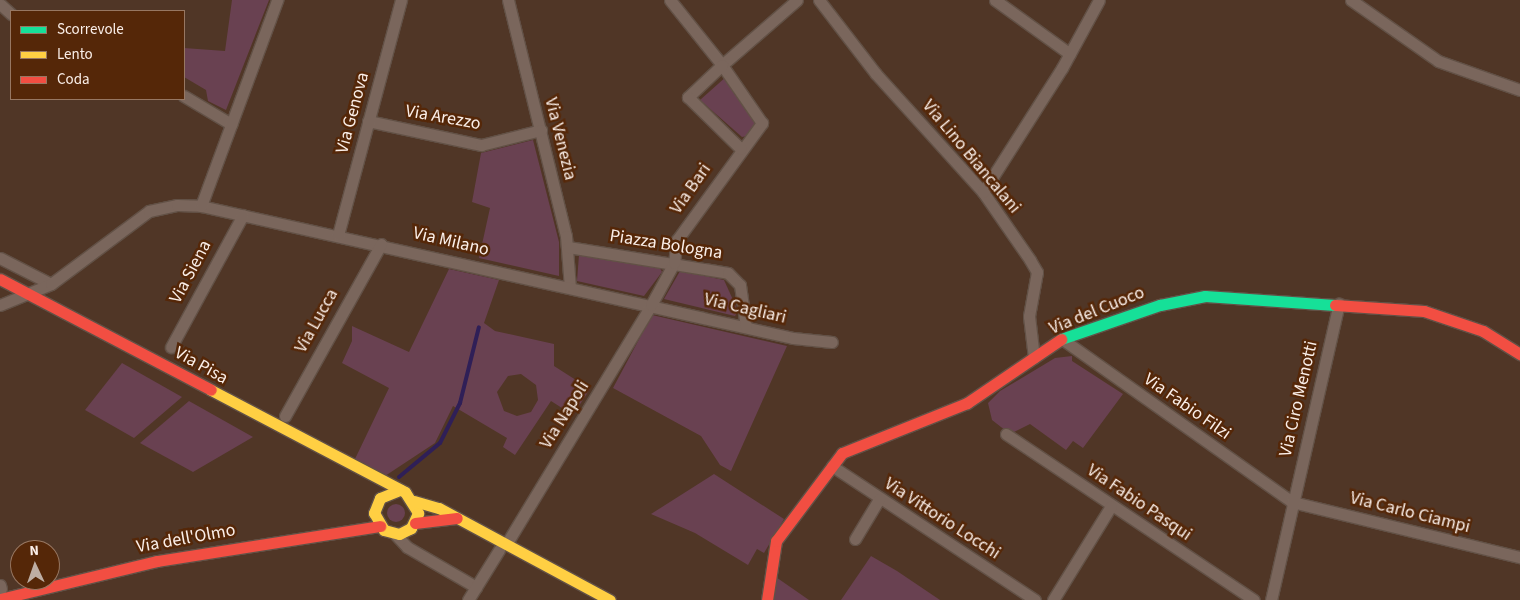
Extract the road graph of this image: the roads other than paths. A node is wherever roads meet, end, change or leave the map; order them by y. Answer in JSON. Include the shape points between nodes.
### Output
{"nodes":[{"id":1,"x":277,"y":0,"type":"edge"},
{"id":2,"x":401,"y":0,"type":"edge"},
{"id":3,"x":508,"y":0,"type":"edge"},
{"id":4,"x":670,"y":0,"type":"edge"},
{"id":5,"x":797,"y":0,"type":"edge"},
{"id":6,"x":819,"y":0,"type":"edge"},
{"id":7,"x":996,"y":0,"type":"edge"},
{"id":8,"x":1099,"y":0,"type":"edge"},
{"id":9,"x":1351,"y":0,"type":"edge"},
{"id":10,"x":0,"y":4,"type":"edge"},
{"id":11,"x":10,"y":13,"type":"edge"},
{"id":12,"x":1070,"y":54,"type":"junction"},
{"id":13,"x":722,"y":65,"type":"junction"},
{"id":14,"x":1520,"y":90,"type":"edge"},
{"id":15,"x":185,"y":97,"type":"edge"},
{"id":16,"x":368,"y":122,"type":"junction"},
{"id":17,"x":231,"y":124,"type":"junction"},
{"id":18,"x":541,"y":130,"type":"junction"},
{"id":19,"x":741,"y":149,"type":"junction"},
{"id":20,"x":982,"y":192,"type":"junction"},
{"id":21,"x":201,"y":206,"type":"junction"},
{"id":22,"x":242,"y":215,"type":"junction"},
{"id":23,"x":338,"y":235,"type":"junction"},
{"id":24,"x":381,"y":244,"type":"junction"},
{"id":25,"x":568,"y":246,"type":"junction"},
{"id":26,"x":0,"y":258,"type":"edge"},
{"id":27,"x":674,"y":263,"type":"junction"},
{"id":28,"x":0,"y":279,"type":"edge"},
{"id":29,"x":51,"y":284,"type":"junction"},
{"id":30,"x":570,"y":288,"type":"junction"},
{"id":31,"x":35,"y":293,"type":"junction"},
{"id":32,"x":1339,"y":304,"type":"junction"},
{"id":33,"x":0,"y":305,"type":"edge"},
{"id":34,"x":651,"y":305,"type":"junction"},
{"id":35,"x":746,"y":327,"type":"junction"},
{"id":36,"x":1062,"y":339,"type":"junction"},
{"id":37,"x":832,"y":342,"type":"dead end"},
{"id":38,"x":171,"y":347,"type":"dead end"},
{"id":39,"x":1520,"y":354,"type":"edge"},
{"id":40,"x":1034,"y":358,"type":"junction"},
{"id":41,"x":285,"y":416,"type":"dead end"},
{"id":42,"x":1006,"y":434,"type":"dead end"},
{"id":43,"x":832,"y":466,"type":"junction"},
{"id":44,"x":352,"y":467,"type":"junction"},
{"id":45,"x":400,"y":490,"type":"junction"},
{"id":46,"x":879,"y":499,"type":"junction"},
{"id":47,"x":414,"y":501,"type":"junction"},
{"id":48,"x":1292,"y":502,"type":"junction"},
{"id":49,"x":377,"y":503,"type":"junction"},
{"id":50,"x":1112,"y":506,"type":"junction"},
{"id":51,"x":457,"y":518,"type":"junction"},
{"id":52,"x":413,"y":525,"type":"junction"},
{"id":53,"x":380,"y":526,"type":"junction"},
{"id":54,"x":395,"y":534,"type":"junction"},
{"id":55,"x":855,"y":539,"type":"dead end"},
{"id":56,"x":503,"y":546,"type":"junction"},
{"id":57,"x":421,"y":554,"type":"junction"},
{"id":58,"x":1520,"y":557,"type":"edge"},
{"id":59,"x":60,"y":573,"type":"edge"},
{"id":60,"x":0,"y":585,"type":"edge"},
{"id":61,"x":476,"y":586,"type":"junction"},
{"id":62,"x":0,"y":590,"type":"edge"},
{"id":63,"x":25,"y":596,"type":"edge"},
{"id":64,"x":0,"y":599,"type":"edge"},
{"id":65,"x":468,"y":600,"type":"edge"},
{"id":66,"x":610,"y":600,"type":"edge"},
{"id":67,"x":768,"y":600,"type":"edge"},
{"id":68,"x":1035,"y":600,"type":"edge"},
{"id":69,"x":1053,"y":600,"type":"edge"},
{"id":70,"x":1254,"y":600,"type":"edge"},
{"id":71,"x":1271,"y":600,"type":"edge"}],
"edges":[{"from":1,"to":17,"type":"street"},
{"from":2,"to":16,"type":"street","name":"Via Genova"},
{"from":3,"to":18,"type":"street","name":"Via Venezia"},
{"from":4,"to":13,"type":"street"},
{"from":5,"to":13,"type":"street"},
{"from":6,"to":20,"type":"street","name":"Via Lino Biancalani","via":[[876,74]]},
{"from":7,"to":12,"type":"street"},
{"from":8,"to":12,"type":"street"},
{"from":9,"to":14,"type":"street","via":[[1438,61]]},
{"from":10,"to":11,"type":"street"},
{"from":12,"to":20,"type":"street"},
{"from":13,"to":19,"type":"street","name":"Via Bari","via":[[762,123]]},
{"from":13,"to":19,"type":"street","via":[[688,97]]},
{"from":15,"to":17,"type":"street"},
{"from":16,"to":18,"type":"street","name":"Via Arezzo","via":[[481,145]]},
{"from":16,"to":23,"type":"street","name":"Via Genova"},
{"from":17,"to":21,"type":"street"},
{"from":18,"to":25,"type":"street","name":"Via Venezia"},
{"from":19,"to":27,"type":"street","name":"Via Bari","via":[[677,240]]},
{"from":20,"to":40,"type":"street","name":"Via Lino Biancalani","via":[[1037,272],[1029,316]]},
{"from":21,"to":22,"type":"street","name":"Via Milano"},
{"from":21,"to":29,"type":"street","name":"Via Milano","via":[[167,206],[140,216]]},
{"from":22,"to":23,"type":"street","name":"Via Milano"},
{"from":22,"to":38,"type":"street","name":"Via Siena"},
{"from":23,"to":24,"type":"street","name":"Via Milano"},
{"from":24,"to":30,"type":"street","name":"Via Milano"},
{"from":24,"to":41,"type":"street","name":"Via Lucca"},
{"from":25,"to":27,"type":"street","name":"Piazza Bologna"},
{"from":25,"to":30,"type":"street","name":"Via Venezia"},
{"from":26,"to":29,"type":"street"},
{"from":27,"to":34,"type":"street","name":"Via Bari"},
{"from":27,"to":35,"type":"street","name":"Piazza Bologna","via":[[733,275],[740,285]]},
{"from":28,"to":31,"type":"street","name":"Via Pisa"},
{"from":29,"to":31,"type":"street","name":"Via Milano"},
{"from":30,"to":34,"type":"street","name":"Via Milano"},
{"from":31,"to":33,"type":"street","name":"Via Milano"},
{"from":31,"to":44,"type":"street","name":"Via Pisa"},
{"from":32,"to":36,"type":"street","name":"Via del Cuoco","via":[[1205,296],[1160,305]]},
{"from":32,"to":39,"type":"street","name":"Via del Cuoco","via":[[1453,318]]},
{"from":32,"to":48,"type":"street","name":"Via Ciro Menotti"},
{"from":34,"to":35,"type":"street","name":"Via Cagliari"},
{"from":34,"to":56,"type":"street","name":"Via Napoli"},
{"from":35,"to":37,"type":"street","name":"Via Cagliari"},
{"from":36,"to":40,"type":"street","name":"Via del Cuoco"},
{"from":36,"to":48,"type":"street","name":"Via Fabio Filzi"},
{"from":40,"to":43,"type":"street","name":"Via del Cuoco","via":[[967,404],[854,447]]},
{"from":42,"to":50,"type":"street","name":"Via Fabio Pasqui"},
{"from":43,"to":46,"type":"street","name":"Via Vittorio Locchi"},
{"from":43,"to":67,"type":"street","name":"Via del Cuoco","via":[[776,540]]},
{"from":44,"to":45,"type":"street","name":"Via Pisa"},
{"from":44,"to":49,"type":"street","name":"Via Pisa"},
{"from":45,"to":47,"type":"street"},
{"from":45,"to":49,"type":"street","name":"Via dell'Olmo"},
{"from":46,"to":55,"type":"street"},
{"from":46,"to":68,"type":"street","name":"Via Vittorio Locchi"},
{"from":47,"to":51,"type":"street"},
{"from":47,"to":52,"type":"street"},
{"from":48,"to":58,"type":"street","name":"Via Carlo Ciampi"},
{"from":48,"to":71,"type":"street","name":"Via Ciro Menotti"},
{"from":49,"to":53,"type":"street"},
{"from":49,"to":59,"type":"street","name":"Via dell'Olmo","via":[[342,524],[142,553]]},
{"from":50,"to":69,"type":"street"},
{"from":50,"to":70,"type":"street","name":"Via Fabio Pasqui"},
{"from":51,"to":52,"type":"street"},
{"from":51,"to":56,"type":"street"},
{"from":52,"to":54,"type":"street"},
{"from":52,"to":57,"type":"street"},
{"from":53,"to":54,"type":"street"},
{"from":53,"to":63,"type":"street","name":"Via dell'Olmo","via":[[157,561]]},
{"from":54,"to":57,"type":"street"},
{"from":56,"to":61,"type":"street","name":"Via Napoli"},
{"from":56,"to":66,"type":"street"},
{"from":57,"to":61,"type":"street"},
{"from":60,"to":62,"type":"street"},
{"from":61,"to":65,"type":"street","name":"Via Napoli"},
{"from":63,"to":64,"type":"street","name":"Via dell'Olmo"}]}
